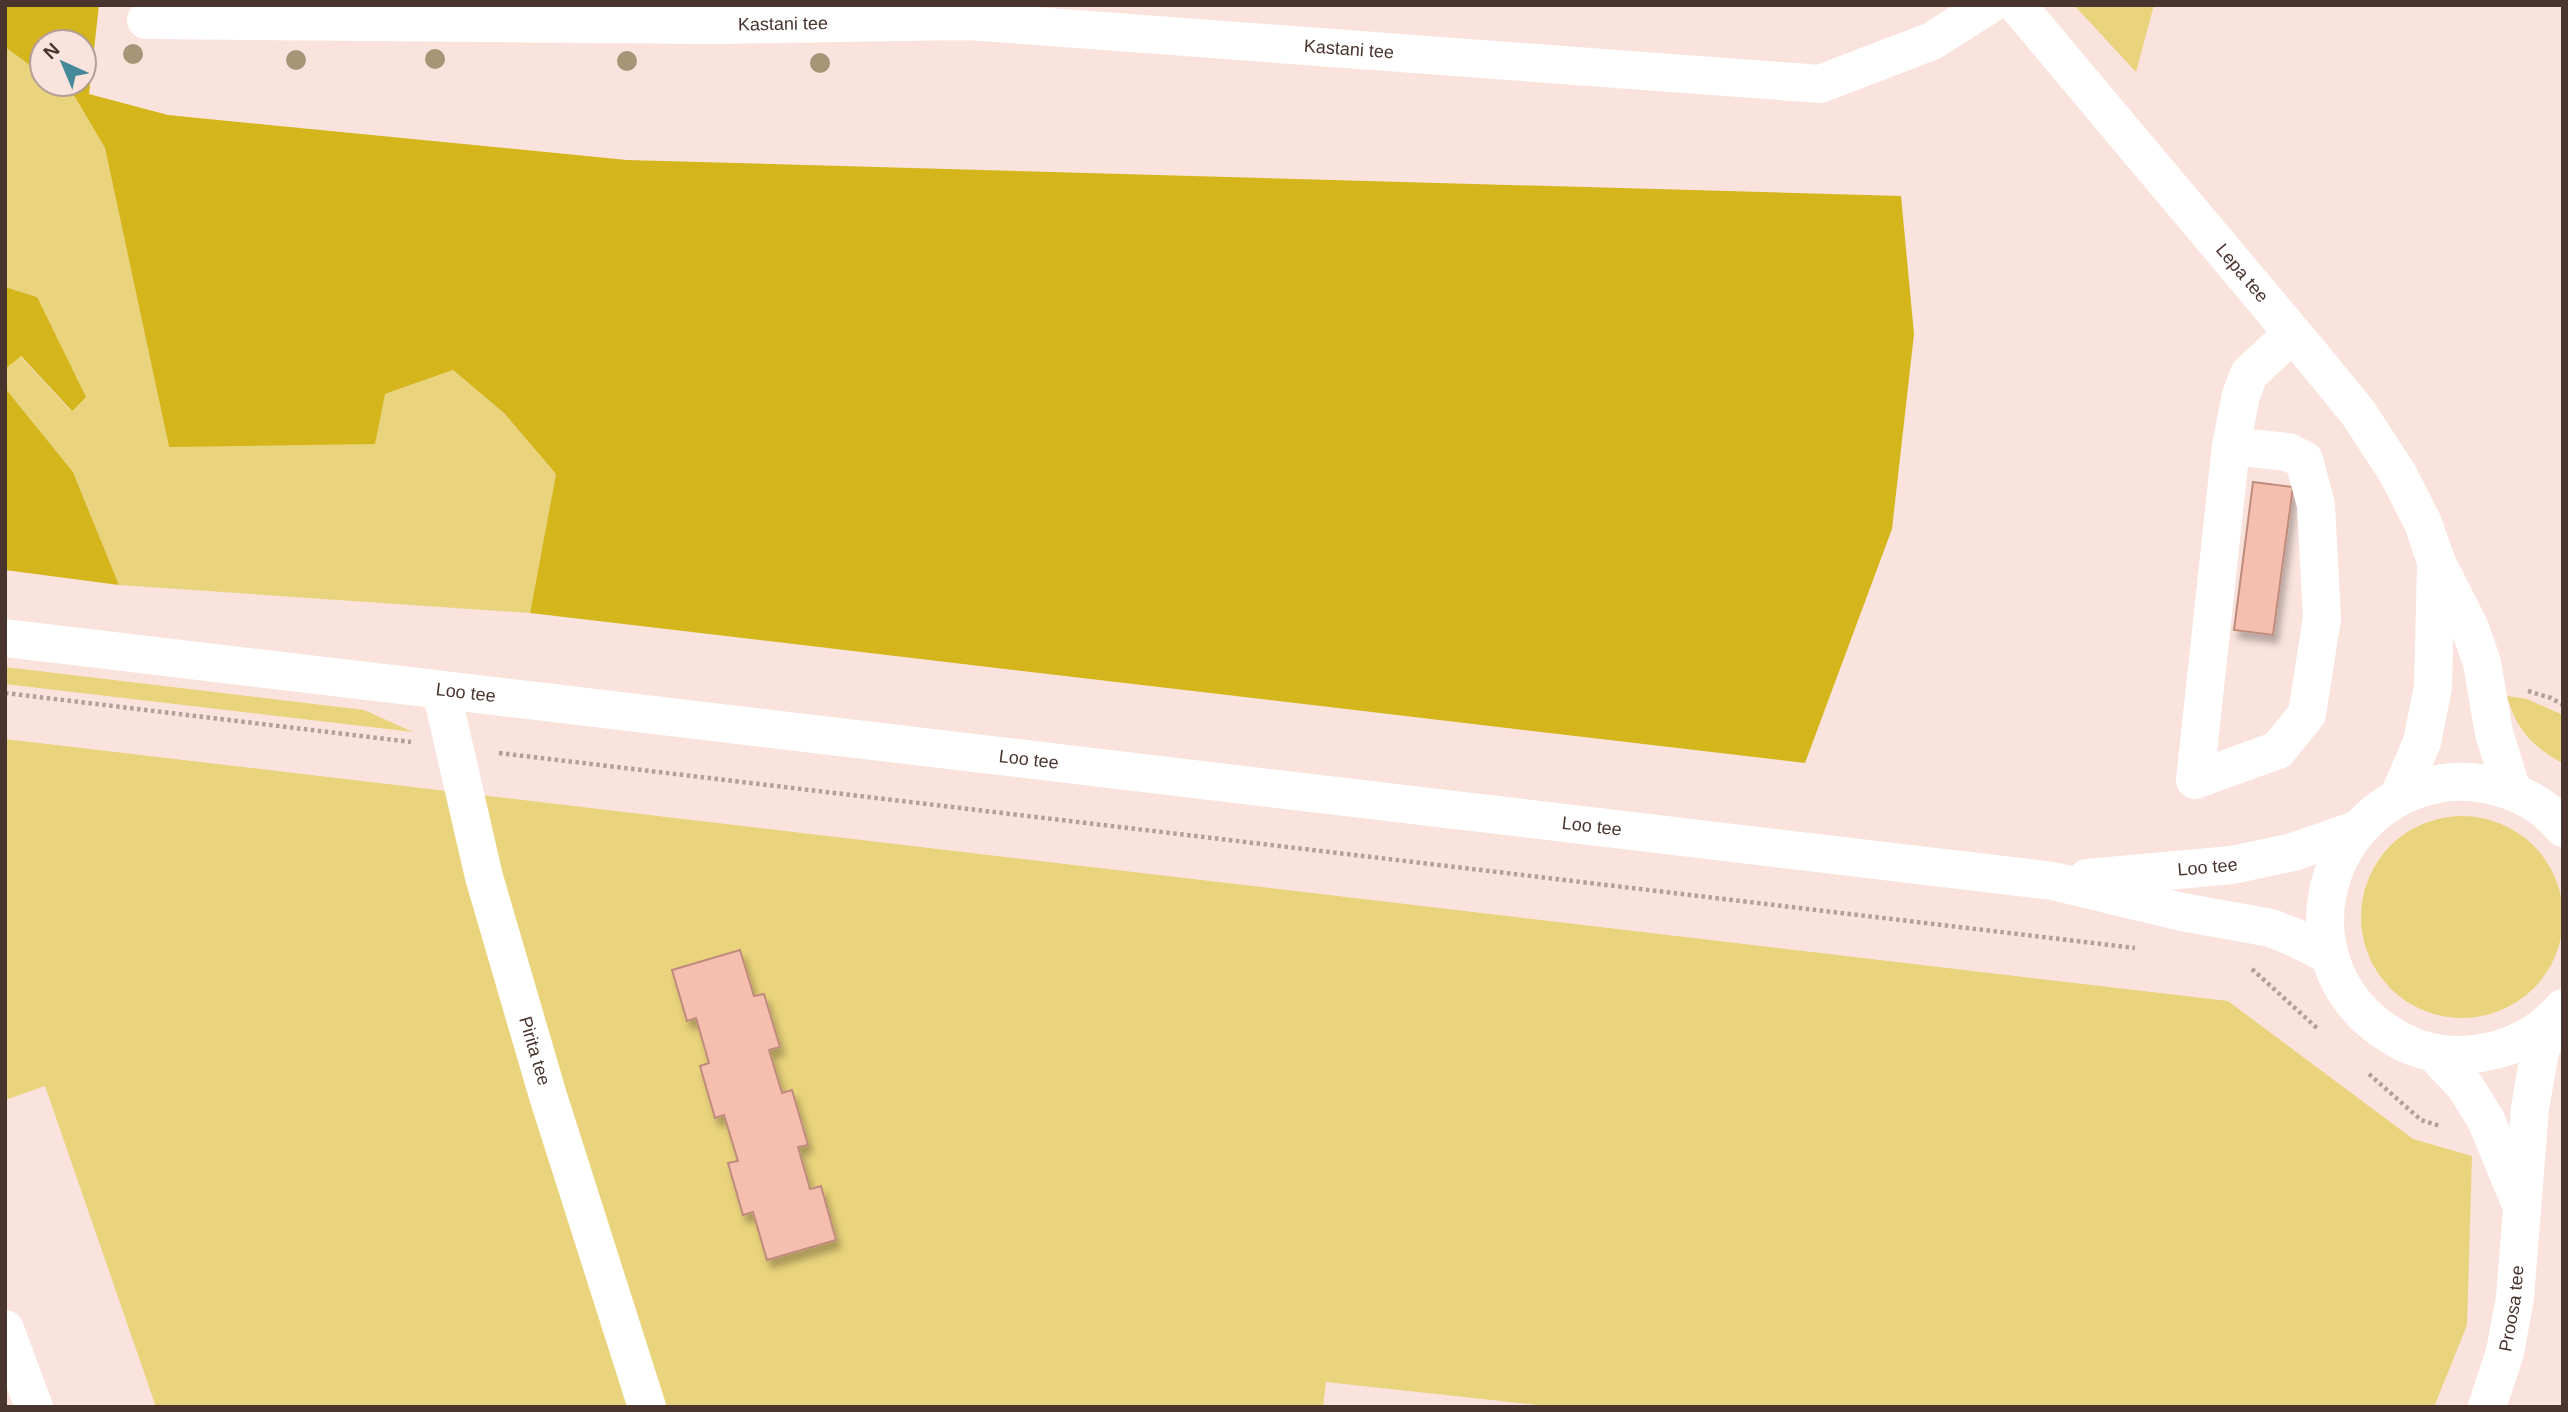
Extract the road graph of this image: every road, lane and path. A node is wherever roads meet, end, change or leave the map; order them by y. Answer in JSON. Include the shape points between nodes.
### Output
{"nodes":[{"id":1,"x":1989,"y":5,"type":"edge"},
{"id":2,"x":2017,"y":5,"type":"edge"},
{"id":3,"x":711,"y":15,"type":"edge"},
{"id":4,"x":146,"y":20,"type":"dead end"},
{"id":5,"x":2292,"y":334,"type":"junction"},
{"id":6,"x":2231,"y":446,"type":"junction"},
{"id":7,"x":2436,"y":561,"type":"junction"},
{"id":8,"x":5,"y":638,"type":"edge"},
{"id":9,"x":2519,"y":689,"type":"dead end"},
{"id":10,"x":440,"y":690,"type":"junction"},
{"id":11,"x":5,"y":693,"type":"edge"},
{"id":12,"x":2563,"y":705,"type":"edge"},
{"id":13,"x":453,"y":748,"type":"junction"},
{"id":14,"x":2399,"y":796,"type":"junction"},
{"id":15,"x":2544,"y":804,"type":"edge"},
{"id":16,"x":2356,"y":830,"type":"junction"},
{"id":17,"x":2053,"y":881,"type":"junction"},
{"id":18,"x":2142,"y":948,"type":"dead end"},
{"id":19,"x":2329,"y":955,"type":"junction"},
{"id":20,"x":2246,"y":965,"type":"dead end"},
{"id":21,"x":2558,"y":1014,"type":"edge"},
{"id":22,"x":2325,"y":1035,"type":"dead end"},
{"id":23,"x":2434,"y":1053,"type":"junction"},
{"id":24,"x":2365,"y":1071,"type":"dead end"},
{"id":25,"x":2448,"y":1126,"type":"dead end"},
{"id":26,"x":2522,"y":1209,"type":"junction"},
{"id":27,"x":5,"y":1329,"type":"edge"},
{"id":28,"x":34,"y":1407,"type":"edge"},
{"id":29,"x":647,"y":1407,"type":"edge"},
{"id":30,"x":2487,"y":1407,"type":"edge"}],
"edges":[{"from":1,"to":3,"type":"street","name":"Kastani tee","via":[[1932,41],[1821,84],[977,21]]},
{"from":2,"to":5,"type":"street","name":"Lepa tee"},
{"from":3,"to":4,"type":"street","name":"Kastani tee"},
{"from":5,"to":6,"type":"street","via":[[2249,374]]},
{"from":5,"to":7,"type":"street","name":"Lepa tee","via":[[2358,414],[2398,474]]},
{"from":6,"to":6,"type":"street","via":[[2224,516],[2195,780],[2278,750],[2308,714],[2322,618],[2316,505],[2304,460],[2288,452]]},
{"from":7,"to":14,"type":"street","name":"Lepa tee","via":[[2433,687],[2422,742]]},
{"from":7,"to":15,"type":"street","name":"Lepa tee","via":[[2482,663],[2494,733]]},
{"from":8,"to":10,"type":"street","name":"Loo tee"},
{"from":9,"to":12,"type":"path"},
{"from":10,"to":13,"type":"street","name":"Pirita tee"},
{"from":10,"to":17,"type":"street","name":"Loo tee"},
{"from":11,"to":13,"type":"path"},
{"from":13,"to":18,"type":"path"},
{"from":13,"to":29,"type":"street","name":"Pirita tee","via":[[484,877],[548,1096]]},
{"from":14,"to":15,"type":"street","via":[[2455,782],[2484,784]]},
{"from":14,"to":16,"type":"street"},
{"from":16,"to":17,"type":"street","name":"Loo tee","via":[[2293,852],[2232,865]]},
{"from":16,"to":19,"type":"street","via":[[2338,858],[2327,889],[2324,922]]},
{"from":17,"to":19,"type":"street","name":"Loo tee","via":[[2271,928]]},
{"from":19,"to":23,"type":"street","via":[[2357,1008],[2396,1039]]},
{"from":20,"to":22,"type":"path"},
{"from":21,"to":23,"type":"street","via":[[2528,1038],[2498,1050],[2466,1056]]},
{"from":21,"to":26,"type":"street","name":"Proosa tee","via":[[2540,1051],[2534,1077]]},
{"from":23,"to":26,"type":"street","name":"Proosa tee","via":[[2465,1086],[2486,1120]]},
{"from":24,"to":25,"type":"path","via":[[2421,1120]]},
{"from":26,"to":30,"type":"street","name":"Proosa tee","via":[[2515,1298],[2505,1352]]},
{"from":27,"to":28,"type":"street"}]}
